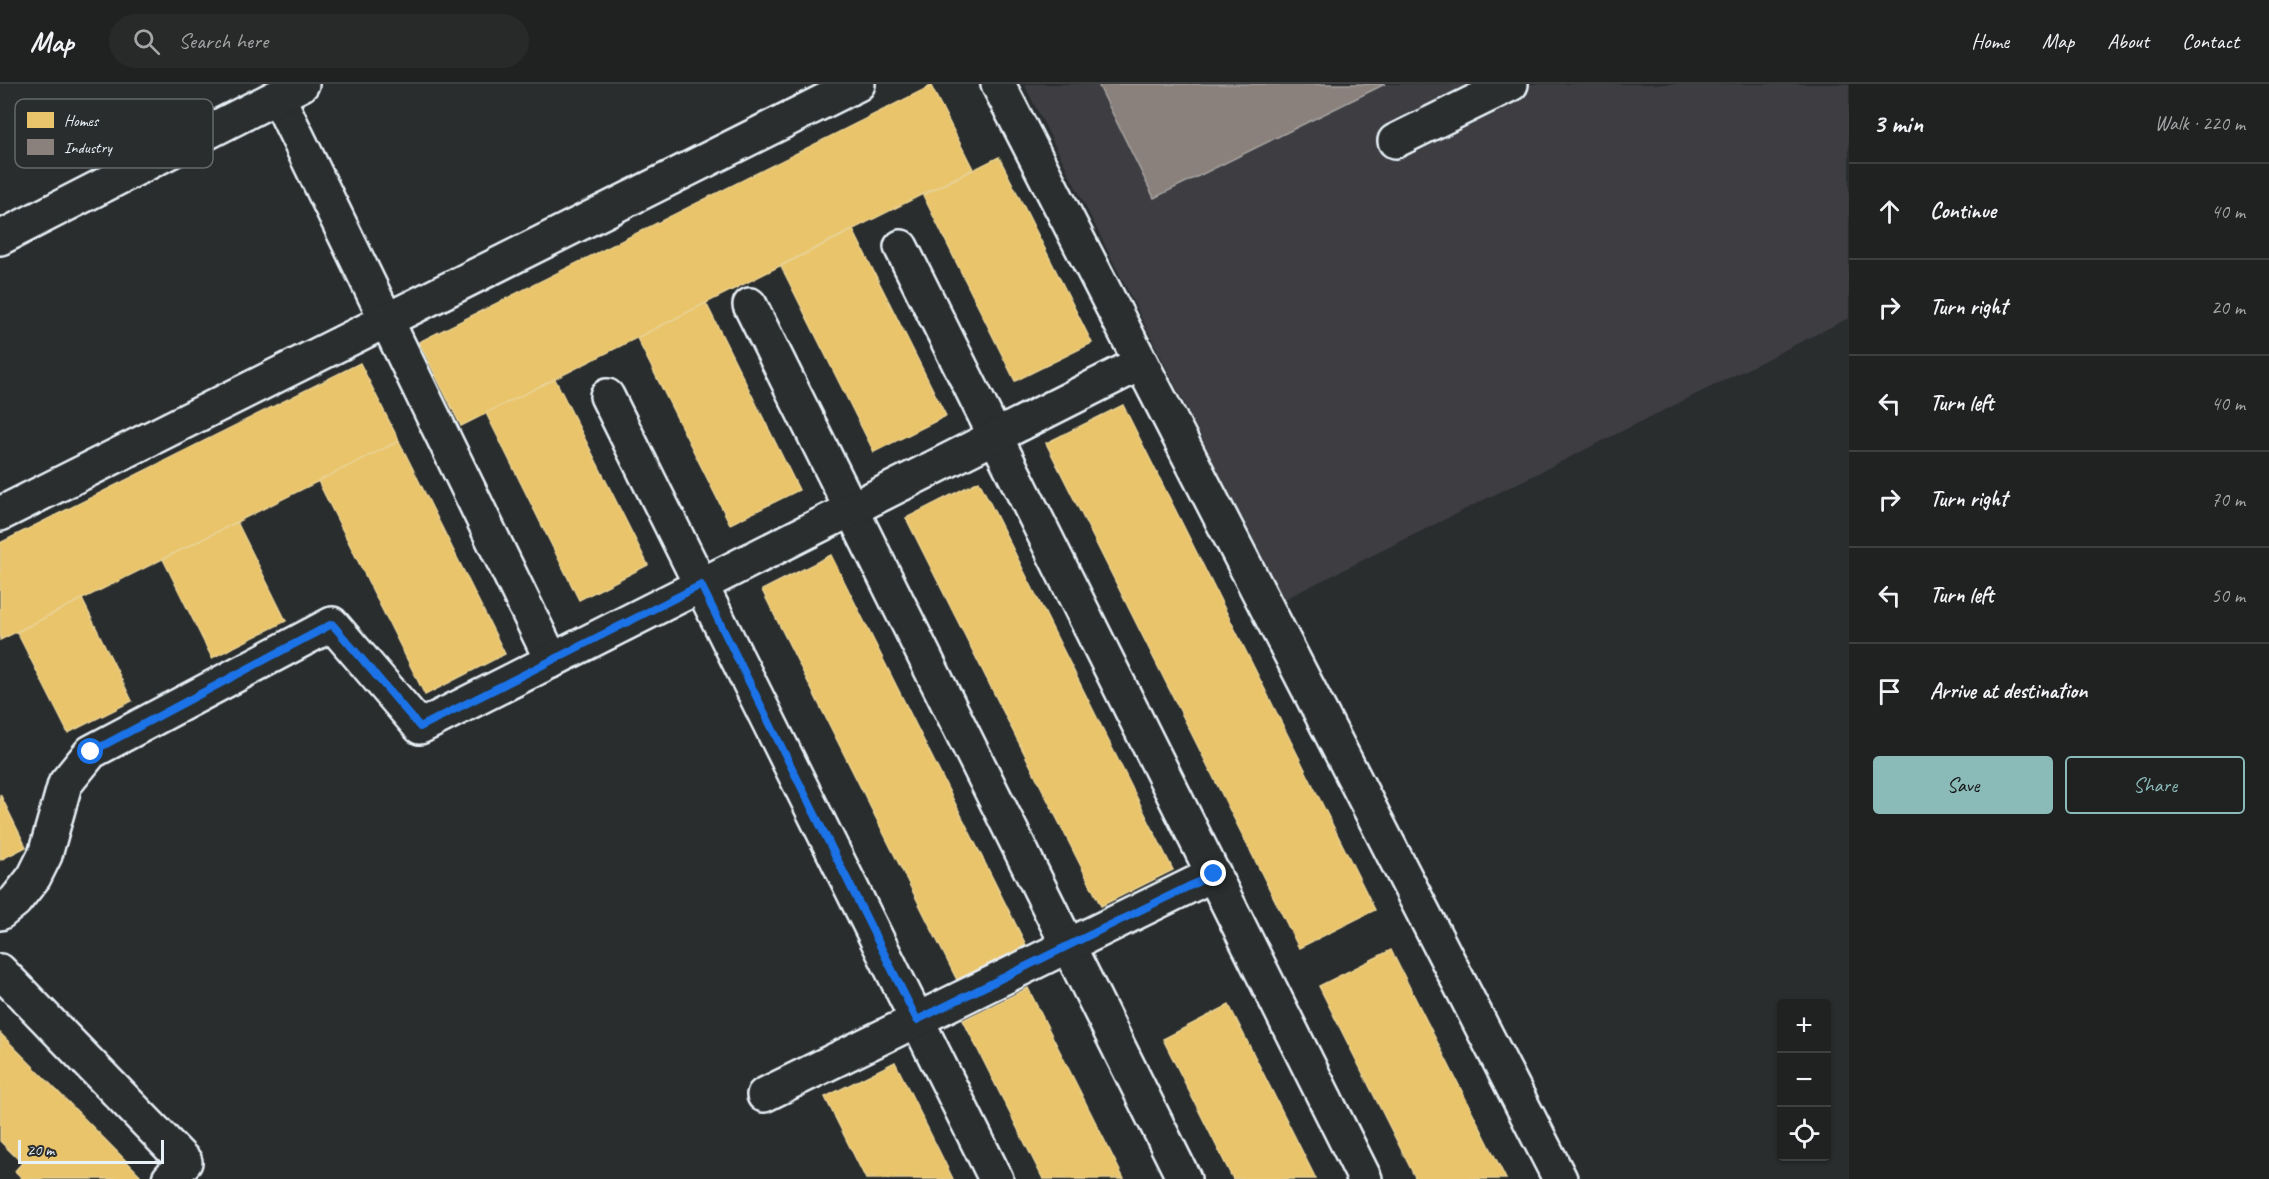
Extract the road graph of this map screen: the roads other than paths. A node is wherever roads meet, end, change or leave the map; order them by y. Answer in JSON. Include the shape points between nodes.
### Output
{"nodes":[{"id":1,"x":858,"y":84,"type":"edge"},
{"id":2,"x":998,"y":84,"type":"edge"},
{"id":3,"x":1511,"y":84,"type":"edge"},
{"id":4,"x":290,"y":90,"type":"edge"},
{"id":5,"x":213,"y":129,"type":"edge"},
{"id":6,"x":1395,"y":141,"type":"dead end"},
{"id":7,"x":137,"y":168,"type":"edge"},
{"id":8,"x":0,"y":238,"type":"edge"},
{"id":9,"x":901,"y":247,"type":"dead end"},
{"id":10,"x":750,"y":305,"type":"dead end"},
{"id":11,"x":387,"y":320,"type":"junction"},
{"id":12,"x":1140,"y":364,"type":"junction"},
{"id":13,"x":607,"y":396,"type":"dead end"},
{"id":14,"x":995,"y":437,"type":"junction"},
{"id":15,"x":851,"y":509,"type":"junction"},
{"id":16,"x":0,"y":514,"type":"edge"},
{"id":17,"x":701,"y":585,"type":"junction"},
{"id":18,"x":552,"y":661,"type":"junction"},
{"id":19,"x":1214,"y":874,"type":"junction"},
{"id":20,"x":0,"y":913,"type":"edge"},
{"id":21,"x":1068,"y":946,"type":"junction"},
{"id":22,"x":0,"y":971,"type":"edge"},
{"id":23,"x":917,"y":1020,"type":"junction"},
{"id":24,"x":764,"y":1095,"type":"dead end"},
{"id":25,"x":169,"y":1179,"type":"edge"},
{"id":26,"x":996,"y":1179,"type":"edge"},
{"id":27,"x":1184,"y":1179,"type":"edge"},
{"id":28,"x":1365,"y":1179,"type":"edge"},
{"id":29,"x":1560,"y":1179,"type":"edge"}],
"edges":[{"from":1,"to":11,"type":"street"},
{"from":2,"to":12,"type":"street"},
{"from":3,"to":6,"type":"street"},
{"from":4,"to":5,"type":"street"},
{"from":4,"to":11,"type":"street"},
{"from":7,"to":8,"type":"street"},
{"from":9,"to":14,"type":"street"},
{"from":10,"to":15,"type":"street"},
{"from":11,"to":16,"type":"street"},
{"from":11,"to":18,"type":"street"},
{"from":12,"to":14,"type":"street"},
{"from":12,"to":29,"type":"street"},
{"from":13,"to":17,"type":"street"},
{"from":14,"to":15,"type":"street"},
{"from":14,"to":19,"type":"street"},
{"from":15,"to":17,"type":"street"},
{"from":15,"to":21,"type":"street"},
{"from":17,"to":18,"type":"street"},
{"from":17,"to":23,"type":"street"},
{"from":18,"to":20,"type":"street","via":[[420,727],[332,624],[91,752],[65,784],[45,855],[34,877]]},
{"from":19,"to":21,"type":"street"},
{"from":19,"to":28,"type":"street"},
{"from":21,"to":23,"type":"street"},
{"from":21,"to":27,"type":"street"},
{"from":22,"to":25,"type":"street","via":[[185,1162]]},
{"from":23,"to":24,"type":"street"},
{"from":23,"to":26,"type":"street"}]}
